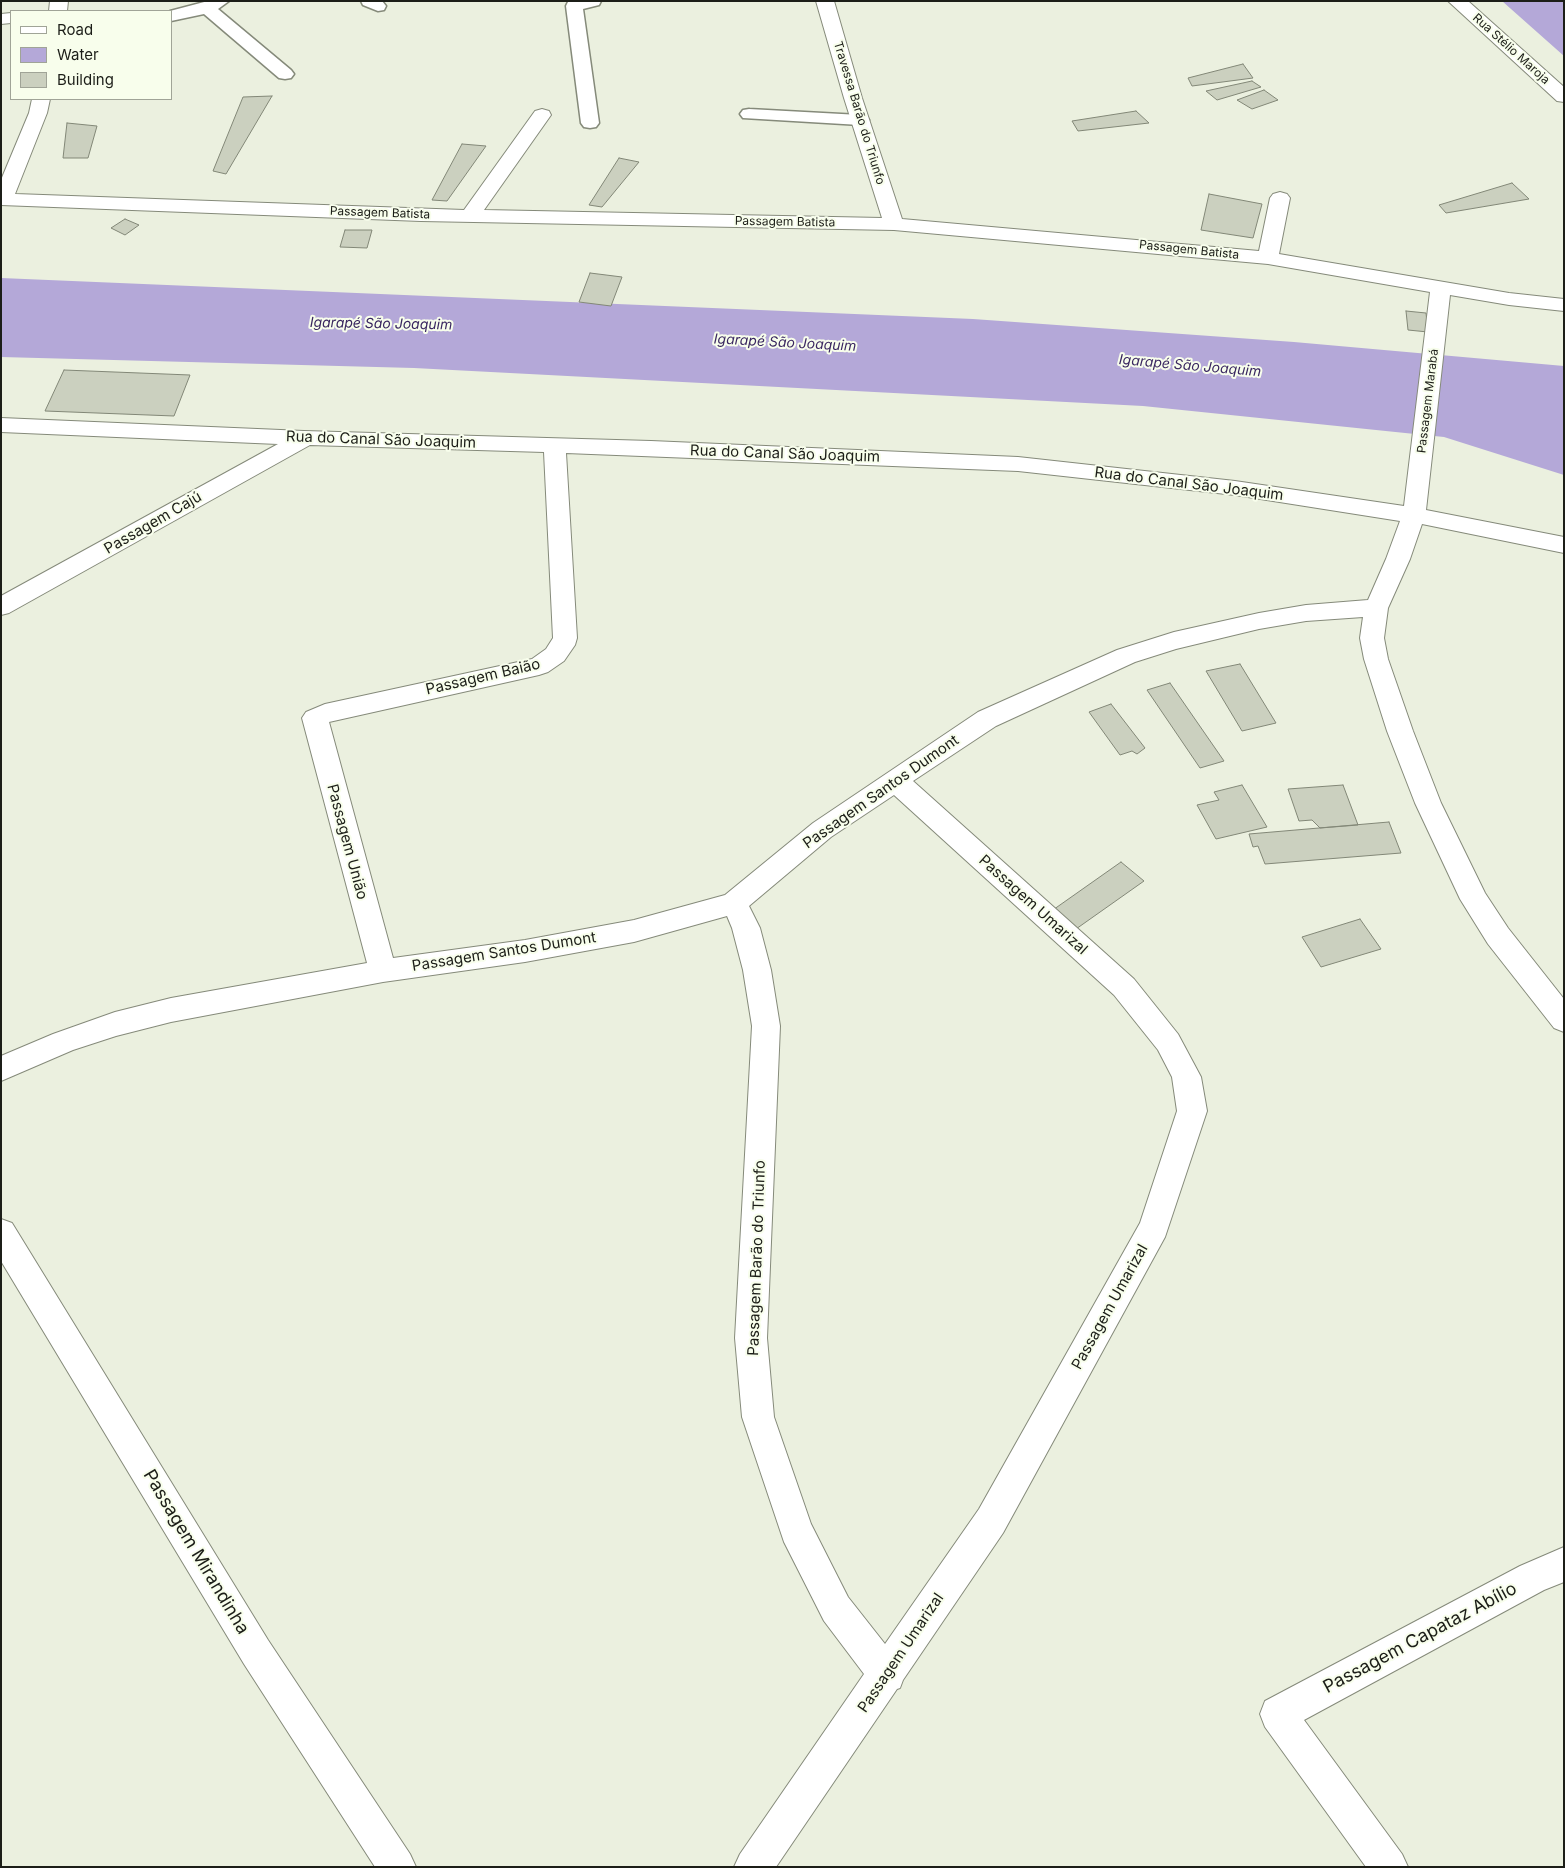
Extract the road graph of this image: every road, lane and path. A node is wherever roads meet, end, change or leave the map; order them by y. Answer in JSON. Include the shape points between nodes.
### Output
{"nodes":[{"id":1,"x":594,"y":1,"type":"edge"},
{"id":2,"x":825,"y":1,"type":"edge"},
{"id":3,"x":1457,"y":1,"type":"edge"},
{"id":4,"x":572,"y":4,"type":"edge"},
{"id":5,"x":214,"y":5,"type":"edge"},
{"id":6,"x":172,"y":16,"type":"edge"},
{"id":7,"x":286,"y":74,"type":"dead end"},
{"id":8,"x":1564,"y":98,"type":"edge"},
{"id":9,"x":41,"y":100,"type":"edge"},
{"id":10,"x":749,"y":114,"type":"dead end"},
{"id":11,"x":542,"y":115,"type":"dead end"},
{"id":12,"x":860,"y":120,"type":"junction"},
{"id":13,"x":590,"y":123,"type":"dead end"},
{"id":14,"x":1280,"y":198,"type":"dead end"},
{"id":15,"x":2,"y":199,"type":"edge"},
{"id":16,"x":470,"y":216,"type":"junction"},
{"id":17,"x":894,"y":224,"type":"junction"},
{"id":18,"x":1268,"y":258,"type":"junction"},
{"id":19,"x":1442,"y":288,"type":"junction"},
{"id":20,"x":1564,"y":305,"type":"edge"},
{"id":21,"x":1,"y":425,"type":"edge"},
{"id":22,"x":304,"y":438,"type":"junction"},
{"id":23,"x":555,"y":446,"type":"junction"},
{"id":24,"x":1414,"y":515,"type":"junction"},
{"id":25,"x":1564,"y":545,"type":"edge"},
{"id":26,"x":1,"y":607,"type":"edge"},
{"id":27,"x":1376,"y":608,"type":"junction"},
{"id":28,"x":319,"y":715,"type":"joint"},
{"id":29,"x":896,"y":781,"type":"junction"},
{"id":30,"x":734,"y":903,"type":"junction"},
{"id":31,"x":383,"y":971,"type":"junction"},
{"id":32,"x":1564,"y":1020,"type":"edge"},
{"id":33,"x":1,"y":1068,"type":"edge"},
{"id":34,"x":1,"y":1232,"type":"edge"},
{"id":35,"x":1564,"y":1564,"type":"edge"},
{"id":36,"x":887,"y":1674,"type":"junction"},
{"id":37,"x":397,"y":1867,"type":"edge"},
{"id":38,"x":753,"y":1867,"type":"edge"},
{"id":39,"x":1388,"y":1867,"type":"edge"}],
"edges":[{"from":1,"to":4,"type":"lane"},
{"from":2,"to":12,"type":"street","name":"Travessa Barão do Triunfo"},
{"from":3,"to":8,"type":"street","name":"Rua Stélio Maroja"},
{"from":4,"to":13,"type":"lane"},
{"from":5,"to":6,"type":"lane"},
{"from":5,"to":7,"type":"lane"},
{"from":9,"to":15,"type":"street"},
{"from":10,"to":12,"type":"lane"},
{"from":11,"to":16,"type":"street"},
{"from":12,"to":17,"type":"street","name":"Travessa Barão do Triunfo"},
{"from":14,"to":18,"type":"street"},
{"from":15,"to":16,"type":"street","name":"Passagem Batista"},
{"from":16,"to":17,"type":"street","name":"Passagem Batista"},
{"from":17,"to":18,"type":"street","name":"Passagem Batista"},
{"from":18,"to":19,"type":"street","name":"Passagem Batista"},
{"from":19,"to":20,"type":"street","name":"Passagem Batista"},
{"from":19,"to":24,"type":"street","name":"Passagem Marabá"},
{"from":21,"to":22,"type":"street","name":"Rua do Canal São Joaquim"},
{"from":22,"to":23,"type":"street","name":"Rua do Canal São Joaquim"},
{"from":22,"to":26,"type":"street","name":"Passagem Cajú"},
{"from":23,"to":24,"type":"street","name":"Rua do Canal São Joaquim","via":[[1018,464],[1235,488]]},
{"from":23,"to":28,"type":"street","name":"Passagem Baião","via":[[565,638],[556,655],[539,666]]},
{"from":24,"to":25,"type":"street","name":"Rua do Canal São Joaquim"},
{"from":24,"to":27,"type":"street"},
{"from":27,"to":29,"type":"street","name":"Passagem Santos Dumont","via":[[1259,620],[1126,656],[987,719]]},
{"from":27,"to":32,"type":"street","via":[[1372,638],[1376,659],[1428,802],[1474,899],[1498,936]]},
{"from":28,"to":31,"type":"street","name":"Passagem União","via":[[315,722]]},
{"from":29,"to":30,"type":"street","name":"Passagem Santos Dumont","via":[[822,830]]},
{"from":29,"to":36,"type":"street","name":"Passagem Umarizal","via":[[1124,987],[1168,1042],[1186,1077],[1192,1111],[1154,1228],[991,1520]]},
{"from":30,"to":31,"type":"street","name":"Passagem Santos Dumont","via":[[634,931],[525,951]]},
{"from":30,"to":36,"type":"street","name":"Passagem Barão do Triunfo","via":[[746,928],[757,970],[766,1026],[751,1338],[758,1417],[796,1530],[836,1609]]},
{"from":31,"to":33,"type":"street","name":"Passagem Santos Dumont","via":[[171,1010],[115,1024]]},
{"from":34,"to":37,"type":"street","name":"Passagem Mirandinha","via":[[256,1652]]},
{"from":35,"to":39,"type":"street","name":"Passagem Capataz Abílio","via":[[1278,1714]]},
{"from":36,"to":38,"type":"street","name":"Passagem Umarizal"}]}
